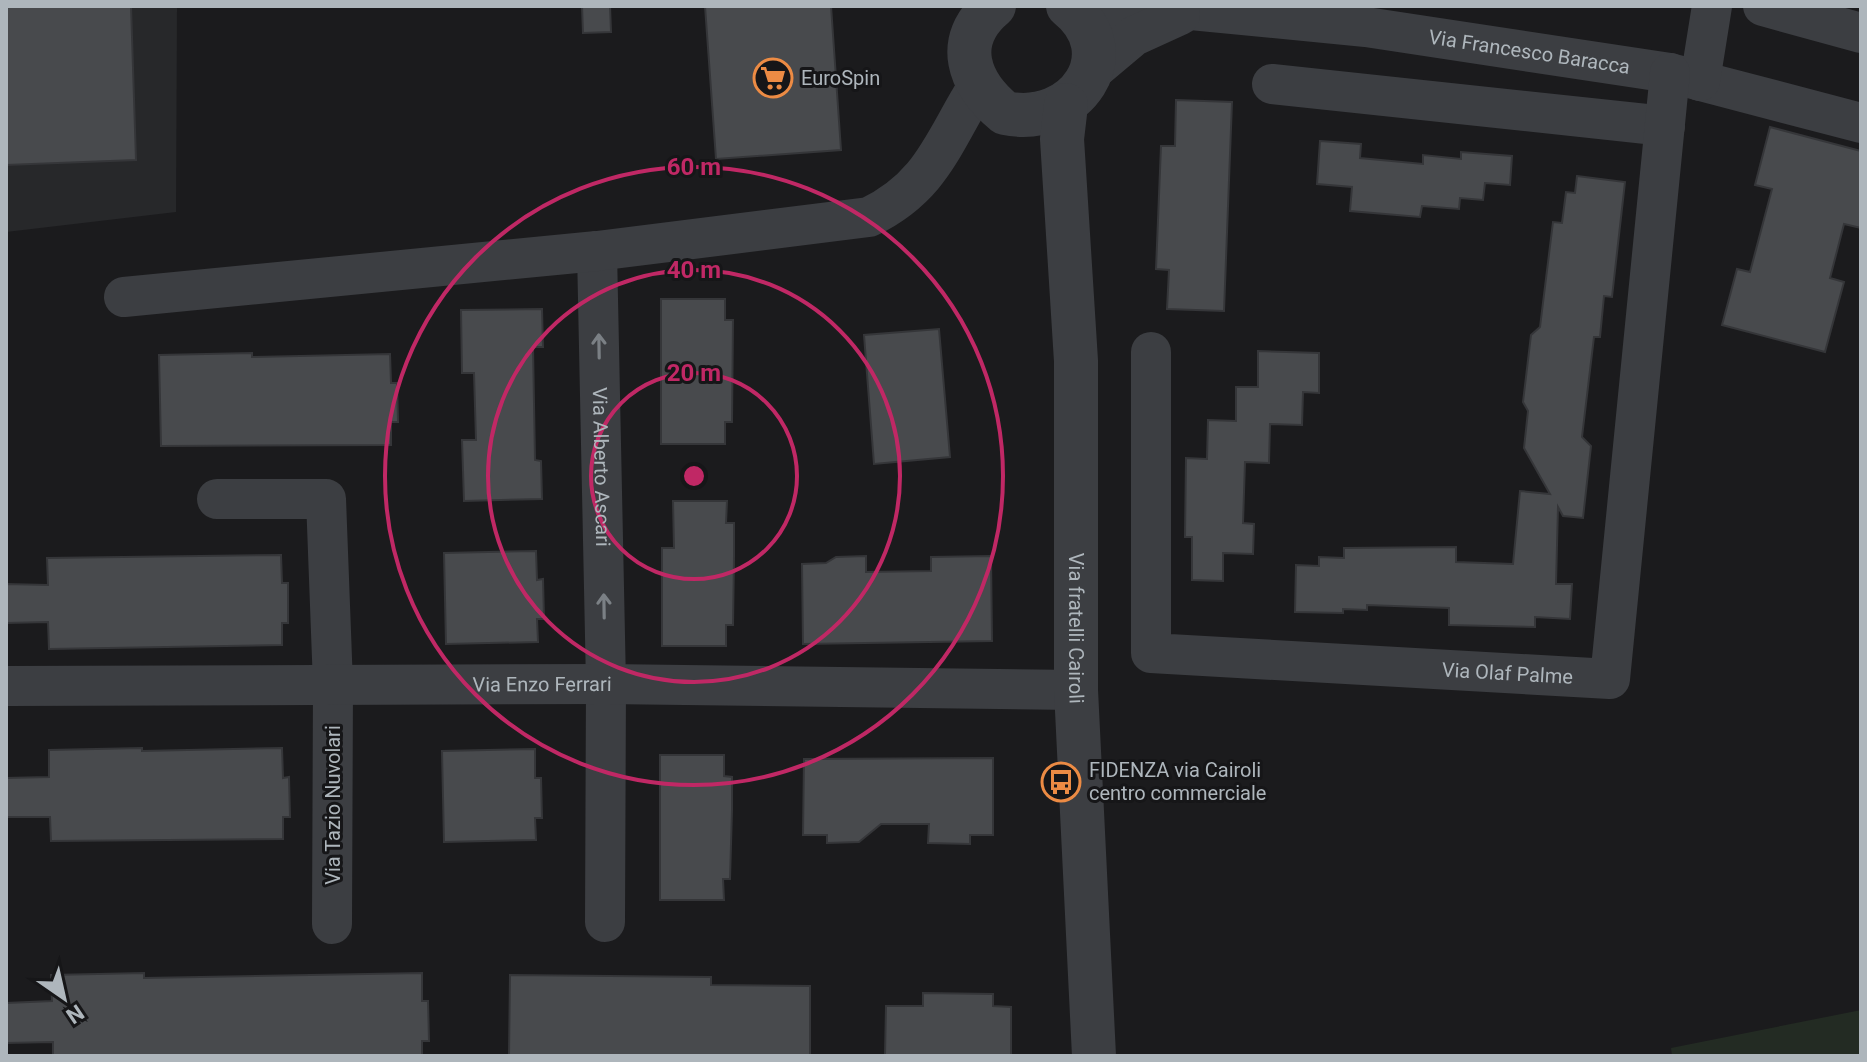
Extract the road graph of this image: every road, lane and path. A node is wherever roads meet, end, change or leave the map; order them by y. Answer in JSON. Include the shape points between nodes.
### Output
{"nodes":[{"id":1,"x":1712,"y":6,"type":"edge"},
{"id":2,"x":1763,"y":6,"type":"edge"},
{"id":3,"x":988,"y":8,"type":"edge"},
{"id":4,"x":1072,"y":9,"type":"edge"},
{"id":5,"x":1191,"y":10,"type":"junction"},
{"id":6,"x":1861,"y":33,"type":"edge"},
{"id":7,"x":1685,"y":77,"type":"junction"},
{"id":8,"x":1272,"y":84,"type":"dead end"},
{"id":9,"x":978,"y":86,"type":"junction"},
{"id":10,"x":1078,"y":89,"type":"junction"},
{"id":11,"x":1016,"y":116,"type":"junction"},
{"id":12,"x":1861,"y":123,"type":"edge"},
{"id":13,"x":1665,"y":126,"type":"junction"},
{"id":14,"x":943,"y":153,"type":"junction"},
{"id":15,"x":1068,"y":201,"type":"junction"},
{"id":16,"x":597,"y":251,"type":"junction"},
{"id":17,"x":124,"y":297,"type":"dead end"},
{"id":18,"x":1151,"y":352,"type":"dead end"},
{"id":19,"x":217,"y":499,"type":"dead end"},
{"id":20,"x":606,"y":684,"type":"junction"},
{"id":21,"x":333,"y":685,"type":"junction"},
{"id":22,"x":6,"y":686,"type":"edge"},
{"id":23,"x":1076,"y":690,"type":"junction"},
{"id":24,"x":605,"y":922,"type":"dead end"},
{"id":25,"x":332,"y":924,"type":"dead end"},
{"id":26,"x":1094,"y":1056,"type":"edge"}],
"edges":[{"from":1,"to":7,"type":"street","name":"Via Olaf Palme"},
{"from":2,"to":6,"type":"street"},
{"from":3,"to":9,"type":"street","via":[[970,44],[969,61]]},
{"from":4,"to":5,"type":"street","name":"Via Francesco Baracca"},
{"from":4,"to":10,"type":"street","name":"Via fratelli Cairoli","via":[[1091,41]]},
{"from":5,"to":7,"type":"street","name":"Via Francesco Baracca","via":[[1366,27]]},
{"from":5,"to":10,"type":"street","via":[[1134,36]]},
{"from":7,"to":12,"type":"street","name":"Via Francesco Baracca"},
{"from":7,"to":13,"type":"street","name":"Via Olaf Palme"},
{"from":8,"to":13,"type":"street"},
{"from":9,"to":11,"type":"street","via":[[1005,113]]},
{"from":9,"to":14,"type":"street"},
{"from":10,"to":11,"type":"street","via":[[1051,113]]},
{"from":10,"to":15,"type":"street","name":"Via fratelli Cairoli","via":[[1062,139]]},
{"from":11,"to":14,"type":"street"},
{"from":11,"to":15,"type":"street","name":"Via fratelli Cairoli"},
{"from":13,"to":18,"type":"street","name":"Via Olaf Palme","via":[[1610,679],[1151,653]]},
{"from":14,"to":16,"type":"street","via":[[917,183],[869,217]]},
{"from":15,"to":23,"type":"street","name":"Via fratelli Cairoli","via":[[1076,361]]},
{"from":16,"to":17,"type":"street"},
{"from":20,"to":16,"type":"street","name":"Via Alberto Ascari","one_way":true},
{"from":19,"to":21,"type":"street","name":"Via Tazio Nuvolari","via":[[326,499]]},
{"from":20,"to":21,"type":"street","name":"Via Enzo Ferrari"},
{"from":20,"to":23,"type":"street","name":"Via Enzo Ferrari"},
{"from":20,"to":24,"type":"street","name":"Via Alberto Ascari"},
{"from":21,"to":22,"type":"street","name":"Via Enzo Ferrari"},
{"from":21,"to":25,"type":"street","name":"Via Tazio Nuvolari"},
{"from":23,"to":26,"type":"street","name":"Via fratelli Cairoli"}]}
